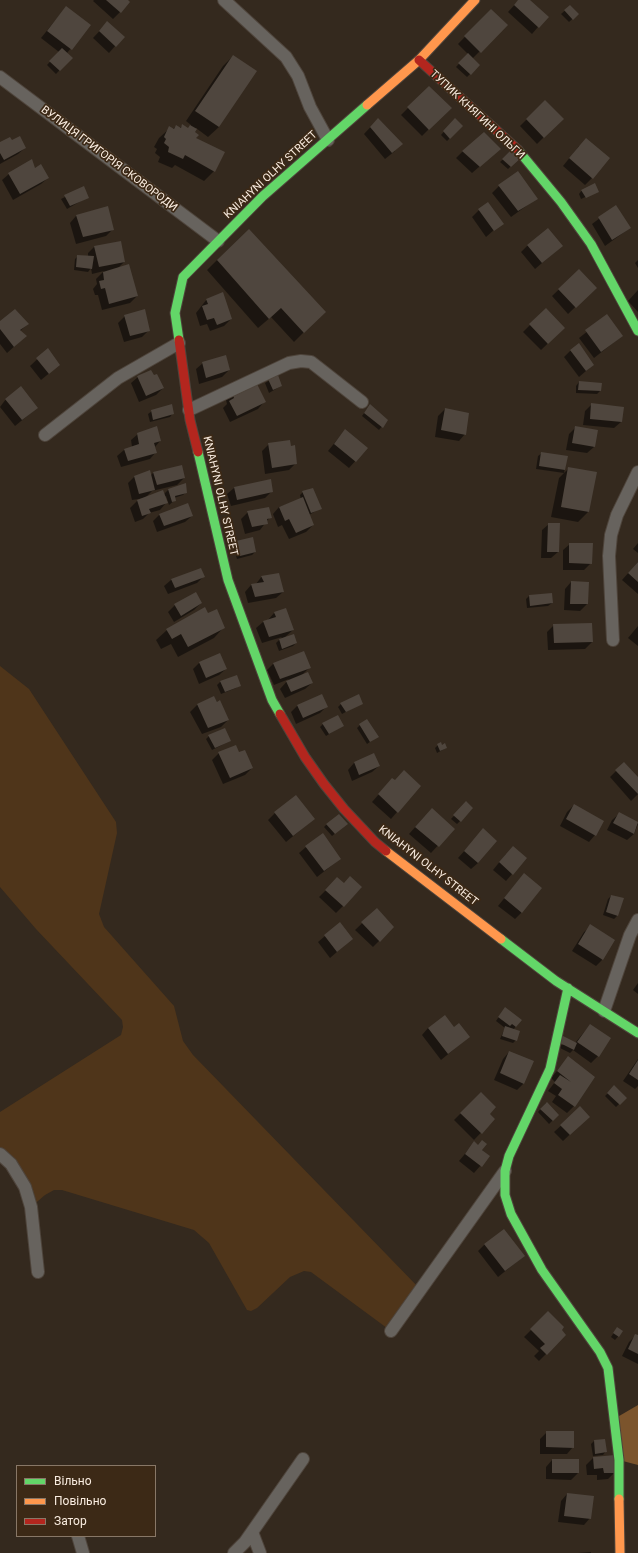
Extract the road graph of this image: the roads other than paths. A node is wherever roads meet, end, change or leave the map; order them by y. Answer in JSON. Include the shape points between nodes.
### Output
{"nodes":[{"id":1,"x":224,"y":0,"type":"edge"},
{"id":2,"x":475,"y":0,"type":"edge"},
{"id":3,"x":419,"y":60,"type":"junction"},
{"id":4,"x":0,"y":77,"type":"edge"},
{"id":5,"x":328,"y":140,"type":"junction"},
{"id":6,"x":218,"y":241,"type":"junction"},
{"id":7,"x":638,"y":331,"type":"edge"},
{"id":8,"x":179,"y":343,"type":"junction"},
{"id":9,"x":362,"y":402,"type":"dead end"},
{"id":10,"x":189,"y":410,"type":"junction"},
{"id":11,"x":45,"y":434,"type":"dead end"},
{"id":12,"x":638,"y":472,"type":"edge"},
{"id":13,"x":613,"y":640,"type":"dead end"},
{"id":14,"x":638,"y":920,"type":"edge"},
{"id":15,"x":568,"y":988,"type":"junction"},
{"id":16,"x":604,"y":1011,"type":"junction"},
{"id":17,"x":638,"y":1033,"type":"edge"},
{"id":18,"x":0,"y":1154,"type":"edge"},
{"id":19,"x":505,"y":1171,"type":"junction"},
{"id":20,"x":38,"y":1272,"type":"dead end"},
{"id":21,"x":391,"y":1331,"type":"dead end"},
{"id":22,"x":303,"y":1459,"type":"dead end"},
{"id":23,"x":252,"y":1532,"type":"junction"},
{"id":24,"x":78,"y":1537,"type":"edge"},
{"id":25,"x":83,"y":1553,"type":"edge"},
{"id":26,"x":234,"y":1553,"type":"edge"},
{"id":27,"x":260,"y":1553,"type":"edge"},
{"id":28,"x":620,"y":1553,"type":"edge"}],
"edges":[{"from":1,"to":5,"type":"street","via":[[286,57],[298,76],[310,107]]},
{"from":2,"to":3,"type":"street","name":"KNIAHYNI OLHY STREET"},
{"from":3,"to":5,"type":"street","name":"KNIAHYNI OLHY STREET"},
{"from":3,"to":7,"type":"street","name":"ТУПИК КНЯГИНІ ОЛЬГИ","via":[[516,148],[561,202],[591,244]]},
{"from":4,"to":6,"type":"street","name":"ВУЛИЦЯ ГРИГОРІЯ СКОВОРОДИ"},
{"from":5,"to":6,"type":"street","name":"KNIAHYNI OLHY STREET","via":[[263,196]]},
{"from":6,"to":8,"type":"street","name":"KNIAHYNI OLHY STREET","via":[[183,277],[175,314]]},
{"from":8,"to":10,"type":"street","name":"KNIAHYNI OLHY STREET"},
{"from":8,"to":11,"type":"street","via":[[118,378]]},
{"from":9,"to":10,"type":"street","via":[[311,362],[301,361],[289,363]]},
{"from":10,"to":15,"type":"street","name":"KNIAHYNI OLHY STREET","via":[[228,580],[272,700],[305,757],[344,809],[375,842]]},
{"from":12,"to":13,"type":"street","via":[[617,515],[611,535],[609,556]]},
{"from":14,"to":16,"type":"street","via":[[630,935]]},
{"from":15,"to":16,"type":"street","name":"KNIAHYNI OLHY STREET"},
{"from":15,"to":19,"type":"street","via":[[550,1069],[514,1141]]},
{"from":16,"to":17,"type":"street","name":"KNIAHYNI OLHY STREET"},
{"from":18,"to":20,"type":"street","via":[[11,1164],[25,1187],[31,1207]]},
{"from":19,"to":21,"type":"street"},
{"from":19,"to":28,"type":"street","via":[[505,1195],[517,1226],[542,1270],[600,1352],[608,1368],[612,1384],[618,1460]]},
{"from":22,"to":23,"type":"street"},
{"from":23,"to":26,"type":"street"},
{"from":23,"to":27,"type":"street"},
{"from":24,"to":25,"type":"street"}]}
